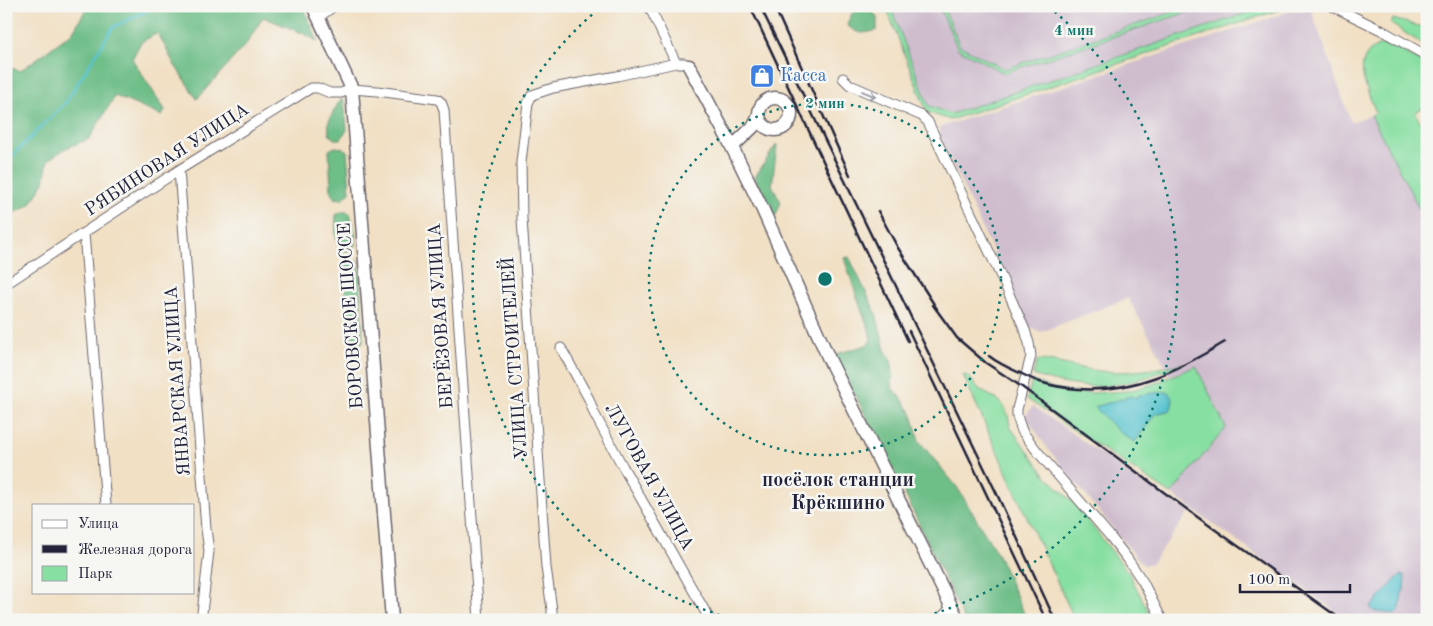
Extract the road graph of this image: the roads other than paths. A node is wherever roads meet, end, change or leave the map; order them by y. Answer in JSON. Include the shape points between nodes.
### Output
{"nodes":[{"id":1,"x":334,"y":6,"type":"edge"},
{"id":2,"x":649,"y":6,"type":"edge"},
{"id":3,"x":1332,"y":6,"type":"edge"},
{"id":4,"x":316,"y":12,"type":"edge"},
{"id":5,"x":1427,"y":56,"type":"edge"},
{"id":6,"x":676,"y":63,"type":"junction"},
{"id":7,"x":689,"y":66,"type":"joint"},
{"id":8,"x":843,"y":78,"type":"dead end"},
{"id":9,"x":352,"y":89,"type":"junction"},
{"id":10,"x":759,"y":122,"type":"dead end"},
{"id":11,"x":732,"y":147,"type":"junction"},
{"id":12,"x":179,"y":170,"type":"junction"},
{"id":13,"x":84,"y":233,"type":"junction"},
{"id":14,"x":6,"y":284,"type":"edge"},
{"id":15,"x":561,"y":348,"type":"dead end"},
{"id":16,"x":106,"y":504,"type":"edge"},
{"id":17,"x":952,"y":607,"type":"junction"},
{"id":18,"x":200,"y":620,"type":"edge"},
{"id":19,"x":392,"y":620,"type":"edge"},
{"id":20,"x":479,"y":620,"type":"edge"},
{"id":21,"x":552,"y":620,"type":"edge"},
{"id":22,"x":710,"y":620,"type":"edge"},
{"id":23,"x":939,"y":620,"type":"edge"},
{"id":24,"x":958,"y":620,"type":"edge"},
{"id":25,"x":1162,"y":620,"type":"edge"}],
"edges":[{"from":1,"to":4,"type":"street"},
{"from":2,"to":6,"type":"street"},
{"from":3,"to":5,"type":"street"},
{"from":4,"to":9,"type":"street","name":"БОРОВСКОЕ ШОССЕ"},
{"from":6,"to":7,"type":"street"},
{"from":6,"to":21,"type":"street","name":"УЛИЦА СТРОИТЕЛЕЙ","via":[[553,88],[532,95],[528,103],[521,156],[522,219]]},
{"from":7,"to":11,"type":"street"},
{"from":8,"to":25,"type":"street","one_way":true,"via":[[864,92],[922,116],[929,124],[1025,330],[1031,356],[1017,406],[1022,431],[1126,558],[1143,582]]},
{"from":9,"to":12,"type":"street","name":"РЯБИНОВАЯ УЛИЦА","via":[[334,93],[314,87],[308,89]]},
{"from":9,"to":19,"type":"street","name":"БОРОВСКОЕ ШОССЕ"},
{"from":9,"to":20,"type":"street","name":"БЕРЁЗОВАЯ УЛИЦА","via":[[433,98],[443,105]]},
{"from":10,"to":11,"type":"street"},
{"from":11,"to":17,"type":"street","via":[[829,359]]},
{"from":12,"to":13,"type":"street","name":"РЯБИНОВАЯ УЛИЦА"},
{"from":12,"to":18,"type":"street","name":"ЯНВАРСКАЯ УЛИЦА","via":[[209,545]]},
{"from":13,"to":14,"type":"street","name":"РЯБИНОВАЯ УЛИЦА"},
{"from":13,"to":16,"type":"street"},
{"from":15,"to":22,"type":"street","name":"ЛУГОВАЯ УЛИЦА","via":[[623,468]]},
{"from":17,"to":23,"type":"street"},
{"from":17,"to":24,"type":"street"}]}
